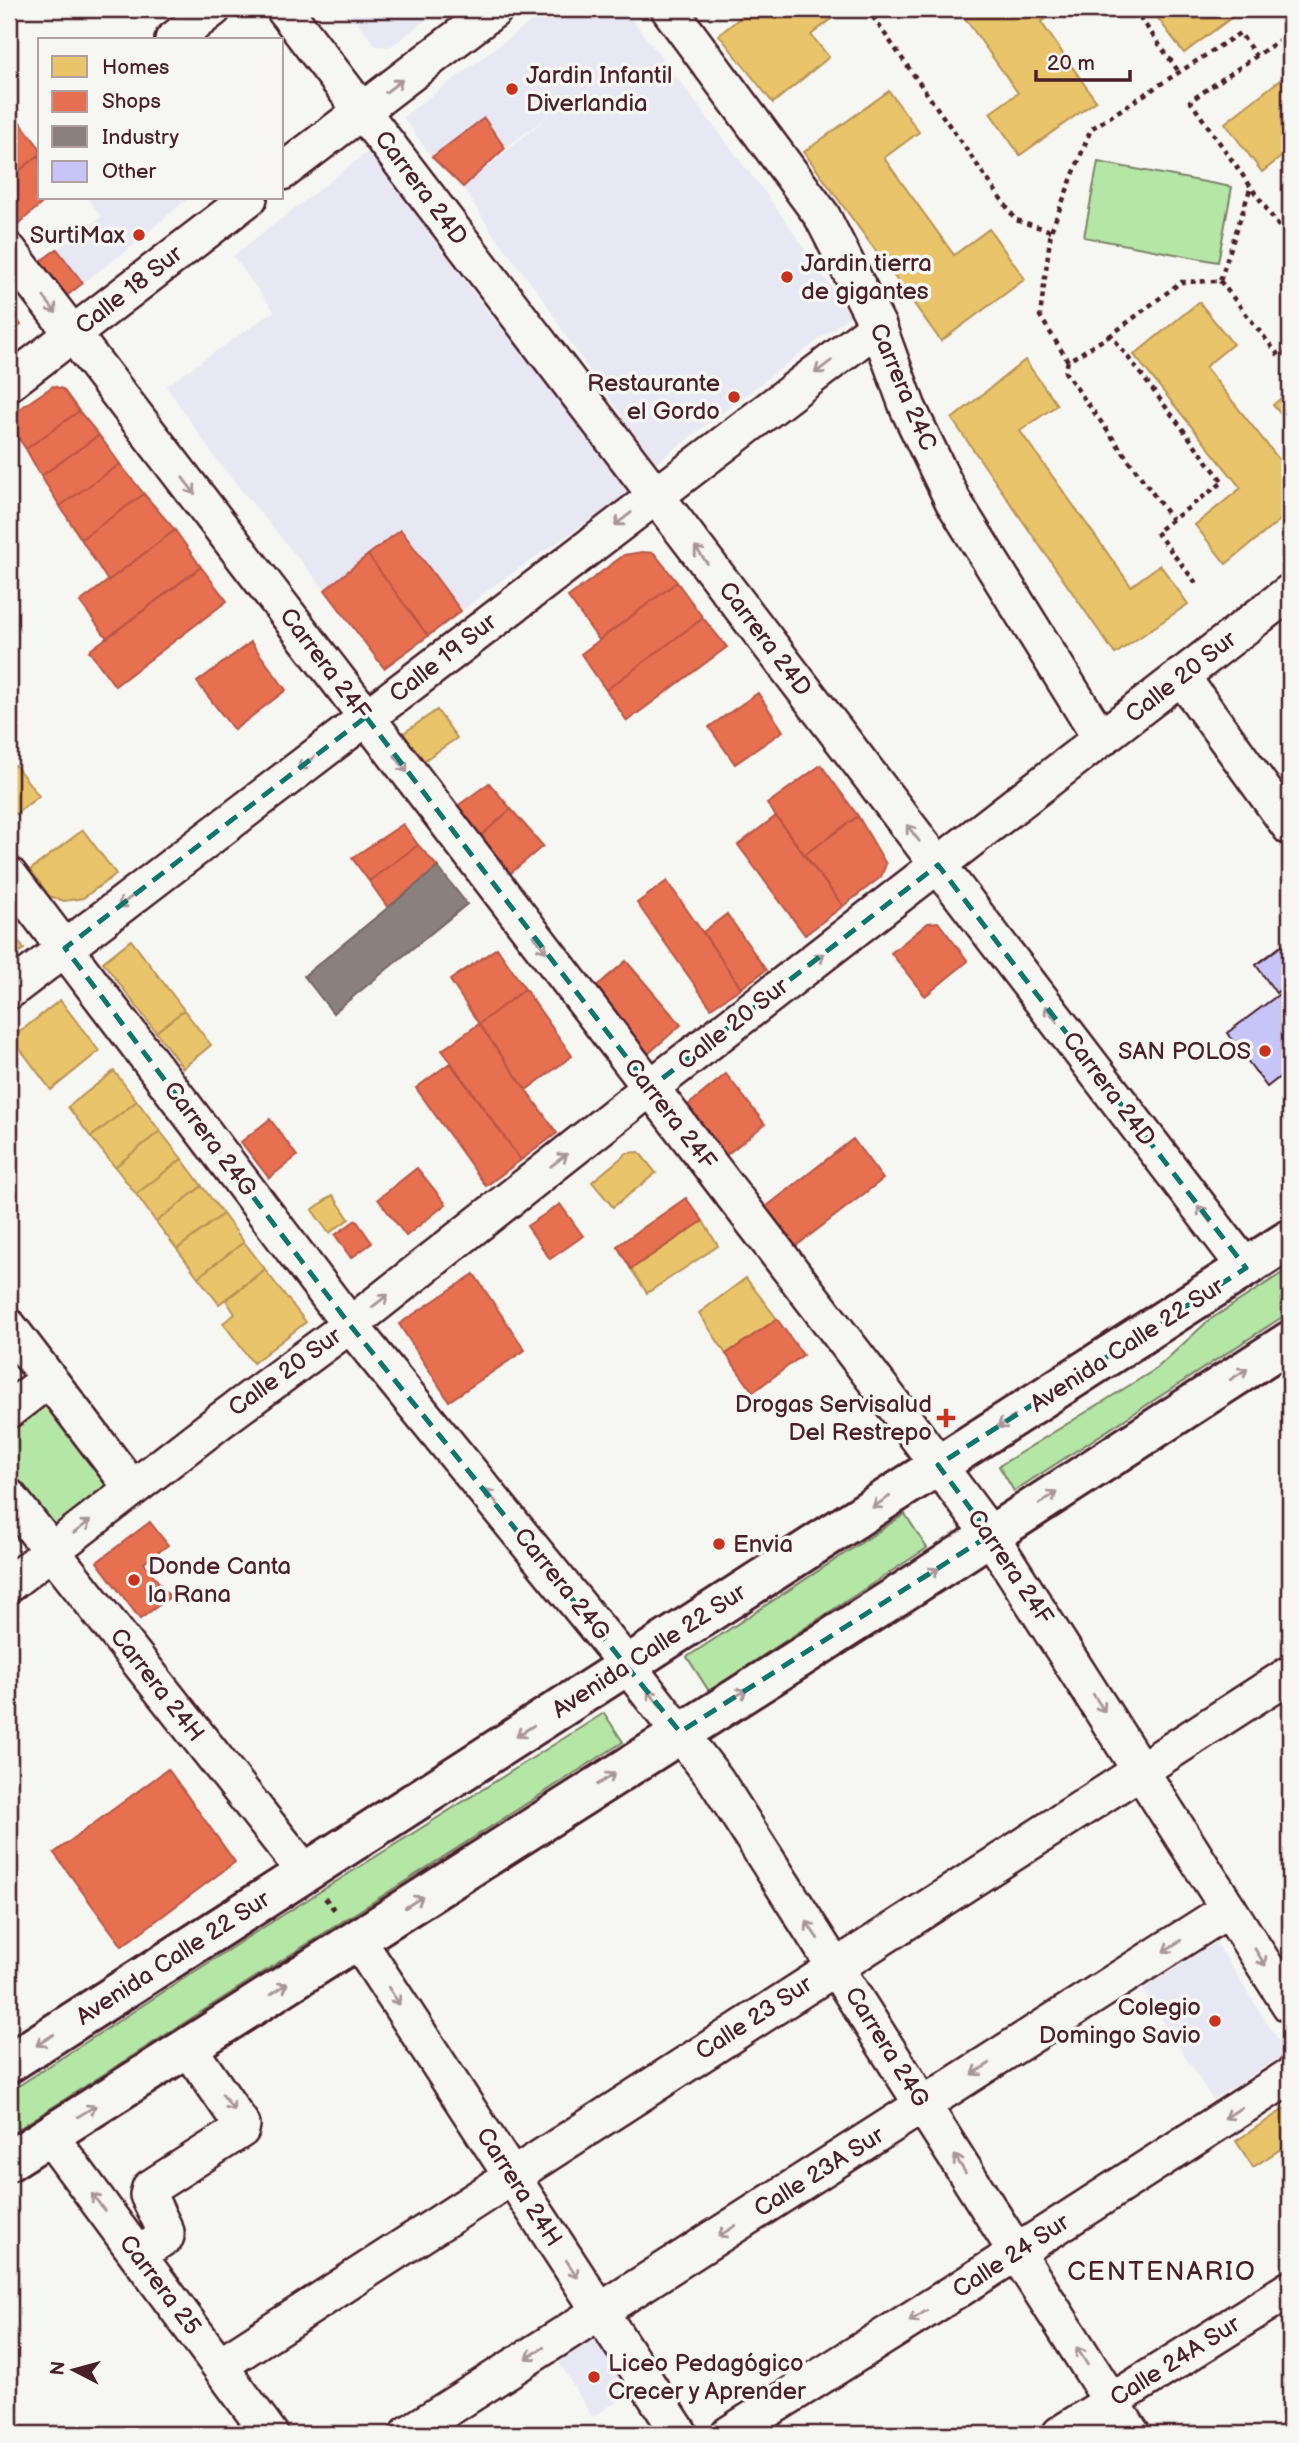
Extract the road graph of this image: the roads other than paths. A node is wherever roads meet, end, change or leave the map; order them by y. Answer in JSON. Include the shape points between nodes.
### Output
{"nodes":[{"id":1,"x":213,"y":9,"type":"edge"},
{"id":2,"x":284,"y":9,"type":"edge"},
{"id":3,"x":495,"y":9,"type":"edge"},
{"id":4,"x":669,"y":9,"type":"edge"},
{"id":5,"x":176,"y":38,"type":"edge"},
{"id":6,"x":362,"y":110,"type":"junction"},
{"id":7,"x":284,"y":170,"type":"edge"},
{"id":8,"x":246,"y":200,"type":"edge"},
{"id":9,"x":9,"y":251,"type":"edge"},
{"id":10,"x":878,"y":326,"type":"junction"},
{"id":11,"x":72,"y":334,"type":"junction"},
{"id":12,"x":9,"y":383,"type":"edge"},
{"id":13,"x":655,"y":495,"type":"junction"},
{"id":14,"x":1290,"y":592,"type":"edge"},
{"id":15,"x":1181,"y":677,"type":"junction"},
{"id":16,"x":366,"y":717,"type":"junction"},
{"id":17,"x":1101,"y":739,"type":"junction"},
{"id":18,"x":1290,"y":827,"type":"edge"},
{"id":19,"x":938,"y":865,"type":"junction"},
{"id":20,"x":9,"y":875,"type":"edge"},
{"id":21,"x":65,"y":948,"type":"junction"},
{"id":22,"x":9,"y":991,"type":"edge"},
{"id":23,"x":650,"y":1088,"type":"junction"},
{"id":24,"x":1290,"y":1240,"type":"edge"},
{"id":25,"x":1246,"y":1268,"type":"junction"},
{"id":26,"x":350,"y":1325,"type":"junction"},
{"id":27,"x":9,"y":1327,"type":"edge"},
{"id":28,"x":1290,"y":1341,"type":"edge"},
{"id":29,"x":49,"y":1379,"type":"junction"},
{"id":30,"x":9,"y":1410,"type":"edge"},
{"id":31,"x":939,"y":1465,"type":"junction"},
{"id":32,"x":132,"y":1488,"type":"junction"},
{"id":33,"x":9,"y":1497,"type":"edge"},
{"id":34,"x":990,"y":1535,"type":"junction"},
{"id":35,"x":51,"y":1551,"type":"junction"},
{"id":36,"x":9,"y":1584,"type":"edge"},
{"id":37,"x":627,"y":1665,"type":"junction"},
{"id":38,"x":1290,"y":1674,"type":"edge"},
{"id":39,"x":680,"y":1732,"type":"junction"},
{"id":40,"x":1143,"y":1771,"type":"junction"},
{"id":41,"x":306,"y":1872,"type":"junction"},
{"id":42,"x":1229,"y":1909,"type":"junction"},
{"id":43,"x":357,"y":1939,"type":"junction"},
{"id":44,"x":835,"y":1966,"type":"junction"},
{"id":45,"x":1290,"y":2005,"type":"edge"},
{"id":46,"x":188,"y":2047,"type":"junction"},
{"id":47,"x":9,"y":2063,"type":"edge"},
{"id":48,"x":1290,"y":2076,"type":"edge"},
{"id":49,"x":924,"y":2106,"type":"junction"},
{"id":50,"x":49,"y":2135,"type":"junction"},
{"id":51,"x":9,"y":2161,"type":"edge"},
{"id":52,"x":511,"y":2175,"type":"junction"},
{"id":53,"x":1017,"y":2253,"type":"junction"},
{"id":54,"x":138,"y":2255,"type":"junction"},
{"id":55,"x":1290,"y":2289,"type":"edge"},
{"id":56,"x":600,"y":2312,"type":"junction"},
{"id":57,"x":220,"y":2365,"type":"junction"},
{"id":58,"x":1111,"y":2402,"type":"junction"},
{"id":59,"x":270,"y":2434,"type":"edge"},
{"id":60,"x":408,"y":2434,"type":"edge"},
{"id":61,"x":680,"y":2434,"type":"edge"},
{"id":62,"x":729,"y":2434,"type":"edge"},
{"id":63,"x":1060,"y":2434,"type":"edge"},
{"id":64,"x":1132,"y":2434,"type":"edge"}],
"edges":[{"from":1,"to":5,"type":"street"},
{"from":2,"to":6,"type":"street","name":"Carrera 24D"},
{"from":6,"to":3,"type":"street","one_way":true},
{"from":4,"to":10,"type":"street","name":"Carrera 24C","via":[[822,216]]},
{"from":6,"to":7,"type":"street"},
{"from":6,"to":13,"type":"street","name":"Carrera 24D"},
{"from":8,"to":11,"type":"street","name":"Calle 18 Sur"},
{"from":9,"to":11,"type":"street","name":"Carrera 24F","one_way":true},
{"from":10,"to":13,"type":"street","name":"Calle 19 Sur","one_way":true},
{"from":10,"to":17,"type":"street","name":"Carrera 24C","via":[[908,408],[953,501]]},
{"from":11,"to":12,"type":"street","name":"Calle 18 Sur"},
{"from":11,"to":16,"type":"street","name":"Carrera 24F","one_way":true},
{"from":13,"to":16,"type":"street","name":"Calle 19 Sur","one_way":true},
{"from":19,"to":13,"type":"street","name":"Carrera 24D","one_way":true},
{"from":14,"to":15,"type":"street","name":"Calle 20 Sur"},
{"from":15,"to":17,"type":"street","name":"Calle 20 Sur"},
{"from":15,"to":18,"type":"street"},
{"from":16,"to":21,"type":"street","name":"Calle 19 Sur","one_way":true},
{"from":16,"to":23,"type":"street","name":"Carrera 24F","one_way":true},
{"from":17,"to":19,"type":"street","name":"Calle 20 Sur"},
{"from":23,"to":19,"type":"street","name":"Calle 20 Sur","one_way":true},
{"from":25,"to":19,"type":"street","name":"Carrera 24D","one_way":true},
{"from":20,"to":21,"type":"street","name":"Carrera 24G"},
{"from":21,"to":22,"type":"street","name":"Calle 19 Sur"},
{"from":21,"to":26,"type":"street","name":"Carrera 24G"},
{"from":26,"to":23,"type":"street","name":"Calle 20 Sur","one_way":true},
{"from":23,"to":31,"type":"street","name":"Carrera 24F"},
{"from":24,"to":25,"type":"main road","name":"Avenida Calle 22 Sur"},
{"from":25,"to":31,"type":"main road","name":"Avenida Calle 22 Sur","one_way":true},
{"from":26,"to":32,"type":"street","name":"Calle 20 Sur"},
{"from":37,"to":26,"type":"street","name":"Carrera 24G","one_way":true},
{"from":27,"to":29,"type":"street"},
{"from":34,"to":28,"type":"main road","one_way":true},
{"from":29,"to":30,"type":"street"},
{"from":29,"to":32,"type":"street"},
{"from":31,"to":34,"type":"street","name":"Carrera 24F"},
{"from":31,"to":37,"type":"main road","name":"Avenida Calle 22 Sur","one_way":true},
{"from":35,"to":32,"type":"street","name":"Calle 20 Sur","one_way":true},
{"from":33,"to":35,"type":"street","name":"Carrera 24H"},
{"from":39,"to":34,"type":"main road","one_way":true},
{"from":34,"to":40,"type":"street","name":"Carrera 24F","one_way":true},
{"from":35,"to":36,"type":"street","name":"Calle 20 Sur"},
{"from":35,"to":41,"type":"street","name":"Carrera 24H"},
{"from":39,"to":37,"type":"street","name":"Carrera 24G","one_way":true},
{"from":37,"to":41,"type":"main road","name":"Avenida Calle 22 Sur","one_way":true},
{"from":38,"to":40,"type":"street","name":"Calle 23 Sur"},
{"from":43,"to":39,"type":"main road","one_way":true},
{"from":44,"to":39,"type":"street","name":"Carrera 24G","one_way":true,"via":[[716,1780]]},
{"from":40,"to":42,"type":"street","name":"Carrera 24F"},
{"from":40,"to":44,"type":"street","name":"Calle 23 Sur"},
{"from":41,"to":47,"type":"main road","name":"Avenida Calle 22 Sur","one_way":true},
{"from":42,"to":45,"type":"street","name":"Carrera 24F","one_way":true},
{"from":42,"to":49,"type":"street","name":"Calle 23A Sur","one_way":true},
{"from":46,"to":43,"type":"main road","one_way":true},
{"from":43,"to":52,"type":"street","name":"Carrera 24H","one_way":true},
{"from":44,"to":49,"type":"street","name":"Carrera 24G"},
{"from":44,"to":52,"type":"street","name":"Calle 23 Sur"},
{"from":50,"to":46,"type":"main road","one_way":true},
{"from":46,"to":54,"type":"street","one_way":true,"via":[[242,2124],[241,2130],[150,2188],[148,2195],[166,2236]]},
{"from":48,"to":53,"type":"street","name":"Calle 24 Sur","one_way":true},
{"from":53,"to":49,"type":"street","name":"Carrera 24G","one_way":true},
{"from":49,"to":56,"type":"street","name":"Calle 23A Sur","one_way":true},
{"from":50,"to":51,"type":"main road"},
{"from":54,"to":50,"type":"street","name":"Carrera 25","one_way":true},
{"from":52,"to":56,"type":"street","name":"Carrera 24H","one_way":true},
{"from":52,"to":57,"type":"street","name":"Calle 23 Sur"},
{"from":58,"to":53,"type":"street","name":"Carrera 24G","one_way":true},
{"from":53,"to":62,"type":"street","name":"Calle 24 Sur","one_way":true},
{"from":54,"to":57,"type":"street","name":"Carrera 25"},
{"from":55,"to":58,"type":"street","name":"Calle 24A Sur"},
{"from":56,"to":60,"type":"street","name":"Calle 23A Sur","one_way":true},
{"from":56,"to":61,"type":"street","name":"Carrera 24H"},
{"from":57,"to":59,"type":"street","name":"Carrera 25"},
{"from":58,"to":63,"type":"street","name":"Calle 24A Sur"},
{"from":58,"to":64,"type":"street","name":"Carrera 24G"}]}
